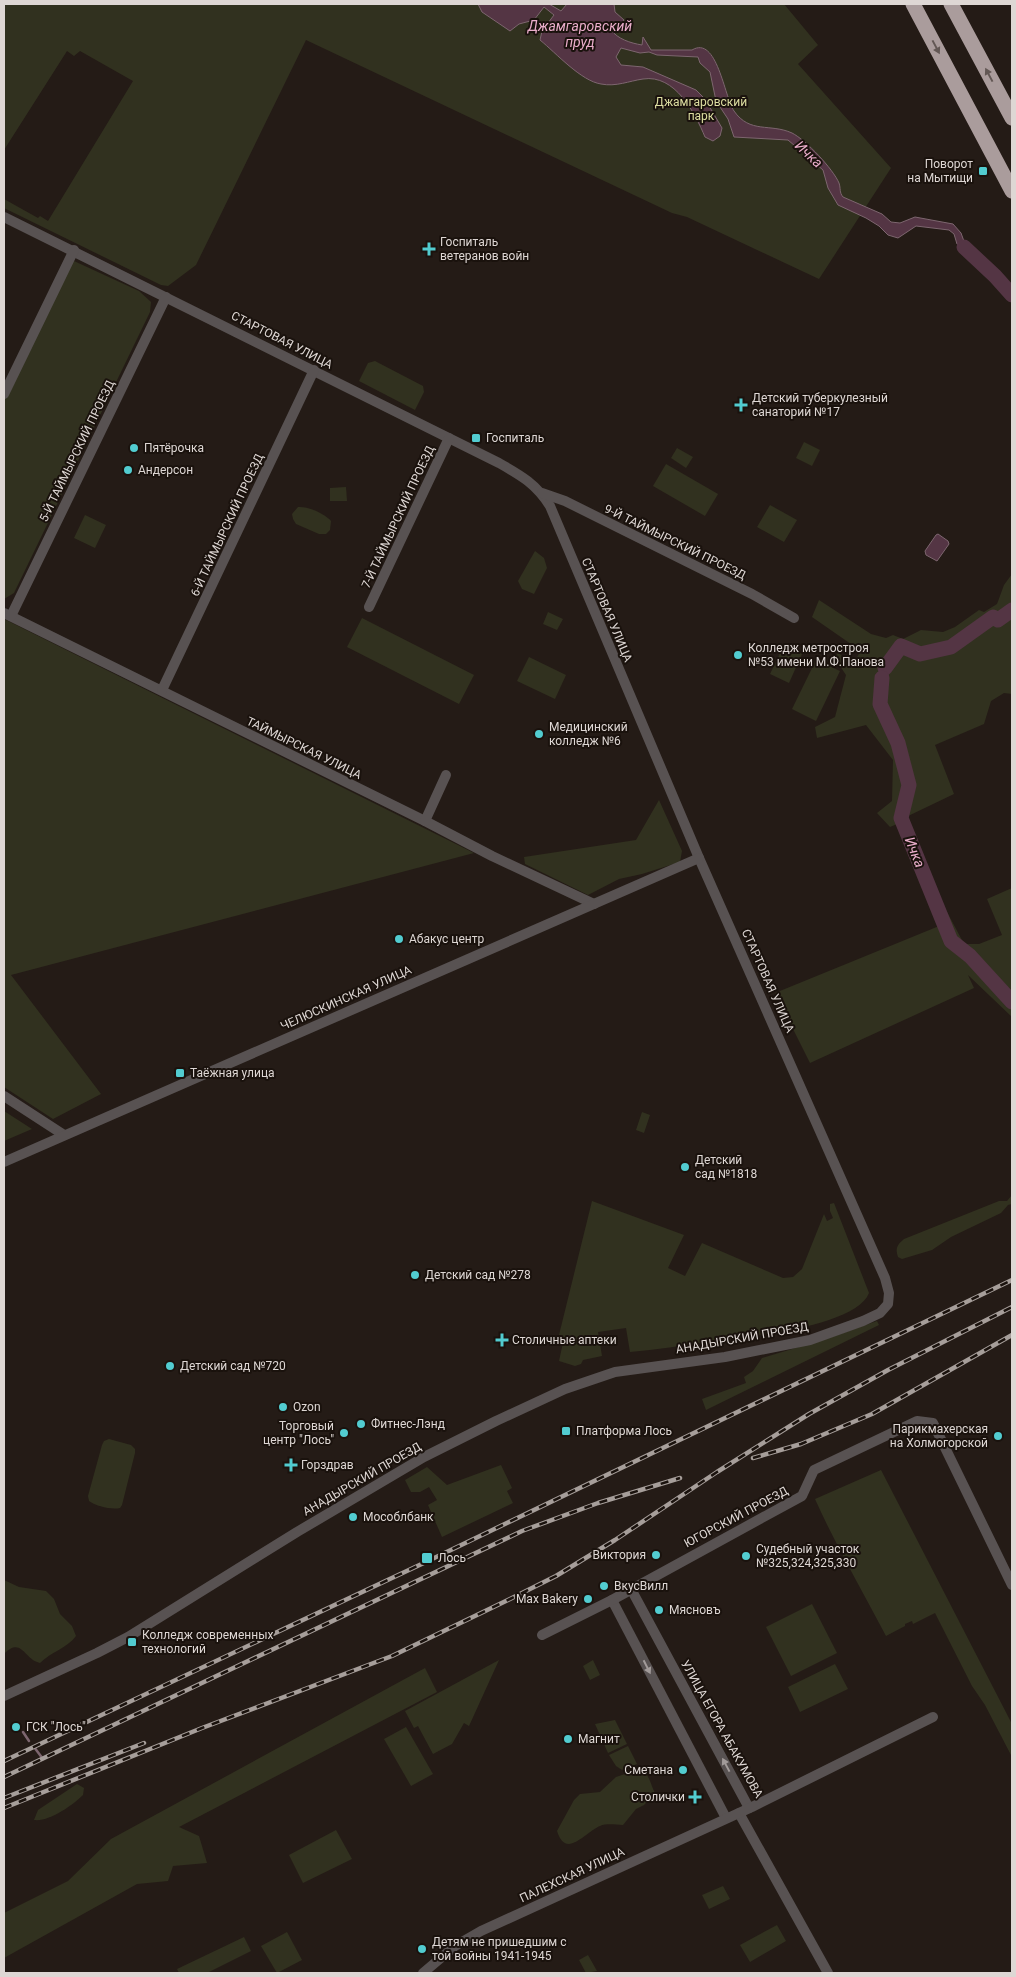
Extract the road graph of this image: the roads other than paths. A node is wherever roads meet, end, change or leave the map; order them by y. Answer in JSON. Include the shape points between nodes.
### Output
{"nodes":[{"id":1,"x":913,"y":4,"type":"edge"},
{"id":2,"x":951,"y":4,"type":"edge"},
{"id":3,"x":1012,"y":118,"type":"edge"},
{"id":4,"x":1012,"y":191,"type":"edge"},
{"id":5,"x":4,"y":217,"type":"edge"},
{"id":6,"x":74,"y":250,"type":"junction"},
{"id":7,"x":166,"y":297,"type":"junction"},
{"id":8,"x":314,"y":370,"type":"junction"},
{"id":9,"x":4,"y":394,"type":"edge"},
{"id":10,"x":449,"y":438,"type":"junction"},
{"id":11,"x":542,"y":493,"type":"junction"},
{"id":12,"x":369,"y":607,"type":"dead end"},
{"id":13,"x":7,"y":614,"type":"edge"},
{"id":14,"x":794,"y":618,"type":"dead end"},
{"id":15,"x":162,"y":690,"type":"junction"},
{"id":16,"x":446,"y":774,"type":"dead end"},
{"id":17,"x":425,"y":821,"type":"junction"},
{"id":18,"x":699,"y":858,"type":"junction"},
{"id":19,"x":594,"y":904,"type":"junction"},
{"id":20,"x":4,"y":1096,"type":"edge"},
{"id":21,"x":64,"y":1135,"type":"junction"},
{"id":22,"x":4,"y":1162,"type":"edge"},
{"id":23,"x":889,"y":1293,"type":"joint"},
{"id":24,"x":1012,"y":1584,"type":"edge"},
{"id":25,"x":631,"y":1589,"type":"junction"},
{"id":26,"x":612,"y":1600,"type":"junction"},
{"id":27,"x":542,"y":1635,"type":"dead end"},
{"id":28,"x":4,"y":1696,"type":"edge"},
{"id":29,"x":933,"y":1717,"type":"dead end"},
{"id":30,"x":744,"y":1810,"type":"junction"},
{"id":31,"x":726,"y":1818,"type":"junction"},
{"id":32,"x":423,"y":1973,"type":"edge"},
{"id":33,"x":828,"y":1973,"type":"edge"}],
"edges":[{"from":1,"to":4,"type":"highway","one_way":true},
{"from":3,"to":2,"type":"highway","one_way":true},
{"from":5,"to":6,"type":"street","name":"СТАРТОВАЯ УЛИЦА"},
{"from":6,"to":7,"type":"street","name":"СТАРТОВАЯ УЛИЦА"},
{"from":6,"to":9,"type":"street"},
{"from":7,"to":8,"type":"street","name":"СТАРТОВАЯ УЛИЦА"},
{"from":7,"to":13,"type":"street","name":"5-Й ТАЙМЫРСКИЙ ПРОЕЗД"},
{"from":8,"to":10,"type":"street","name":"СТАРТОВАЯ УЛИЦА"},
{"from":8,"to":15,"type":"street","name":"6-Й ТАЙМЫРСКИЙ ПРОЕЗД"},
{"from":10,"to":11,"type":"street","name":"СТАРТОВАЯ УЛИЦА","via":[[521,475]]},
{"from":10,"to":12,"type":"street","name":"7-Й ТАЙМЫРСКИЙ ПРОЕЗД"},
{"from":11,"to":14,"type":"street","name":"9-Й ТАЙМЫРСКИЙ ПРОЕЗД","via":[[565,501]]},
{"from":11,"to":18,"type":"street","name":"СТАРТОВАЯ УЛИЦА"},
{"from":13,"to":15,"type":"street","name":"ТАЙМЫРСКАЯ УЛИЦА"},
{"from":15,"to":17,"type":"street","name":"ТАЙМЫРСКАЯ УЛИЦА"},
{"from":16,"to":17,"type":"street"},
{"from":17,"to":19,"type":"street","name":"ТАЙМЫРСКАЯ УЛИЦА"},
{"from":18,"to":19,"type":"street","name":"ЧЕЛЮСКИНСКАЯ УЛИЦА"},
{"from":18,"to":23,"type":"street","name":"СТАРТОВАЯ УЛИЦА","via":[[848,1192]]},
{"from":19,"to":21,"type":"street","name":"ЧЕЛЮСКИНСКАЯ УЛИЦА"},
{"from":20,"to":21,"type":"street"},
{"from":21,"to":22,"type":"street","name":"ЧЕЛЮСКИНСКАЯ УЛИЦА"},
{"from":23,"to":28,"type":"street","name":"АНАДЫРСКИЙ ПРОЕЗД","via":[[888,1304],[880,1313],[810,1340],[725,1357],[614,1372],[565,1389],[413,1463],[128,1637]]},
{"from":24,"to":25,"type":"street","name":"ЮГОРСКИЙ ПРОЕЗД","via":[[933,1423],[917,1421],[814,1470],[802,1496]]},
{"from":25,"to":26,"type":"street","name":"ЮГОРСКИЙ ПРОЕЗД"},
{"from":30,"to":25,"type":"street","name":"УЛИЦА ЕГОРА АБАКУМОВА","one_way":true},
{"from":26,"to":27,"type":"street","name":"ЮГОРСКИЙ ПРОЕЗД"},
{"from":26,"to":31,"type":"street","one_way":true},
{"from":29,"to":30,"type":"street","name":"УЛИЦА ЕГОРА АБАКУМОВА"},
{"from":30,"to":31,"type":"street","name":"ПАЛЕХСКАЯ УЛИЦА"},
{"from":30,"to":33,"type":"street","name":"УЛИЦА ЕГОРА АБАКУМОВА"},
{"from":31,"to":32,"type":"street","name":"ПАЛЕХСКАЯ УЛИЦА","via":[[481,1931],[455,1946]]}]}
